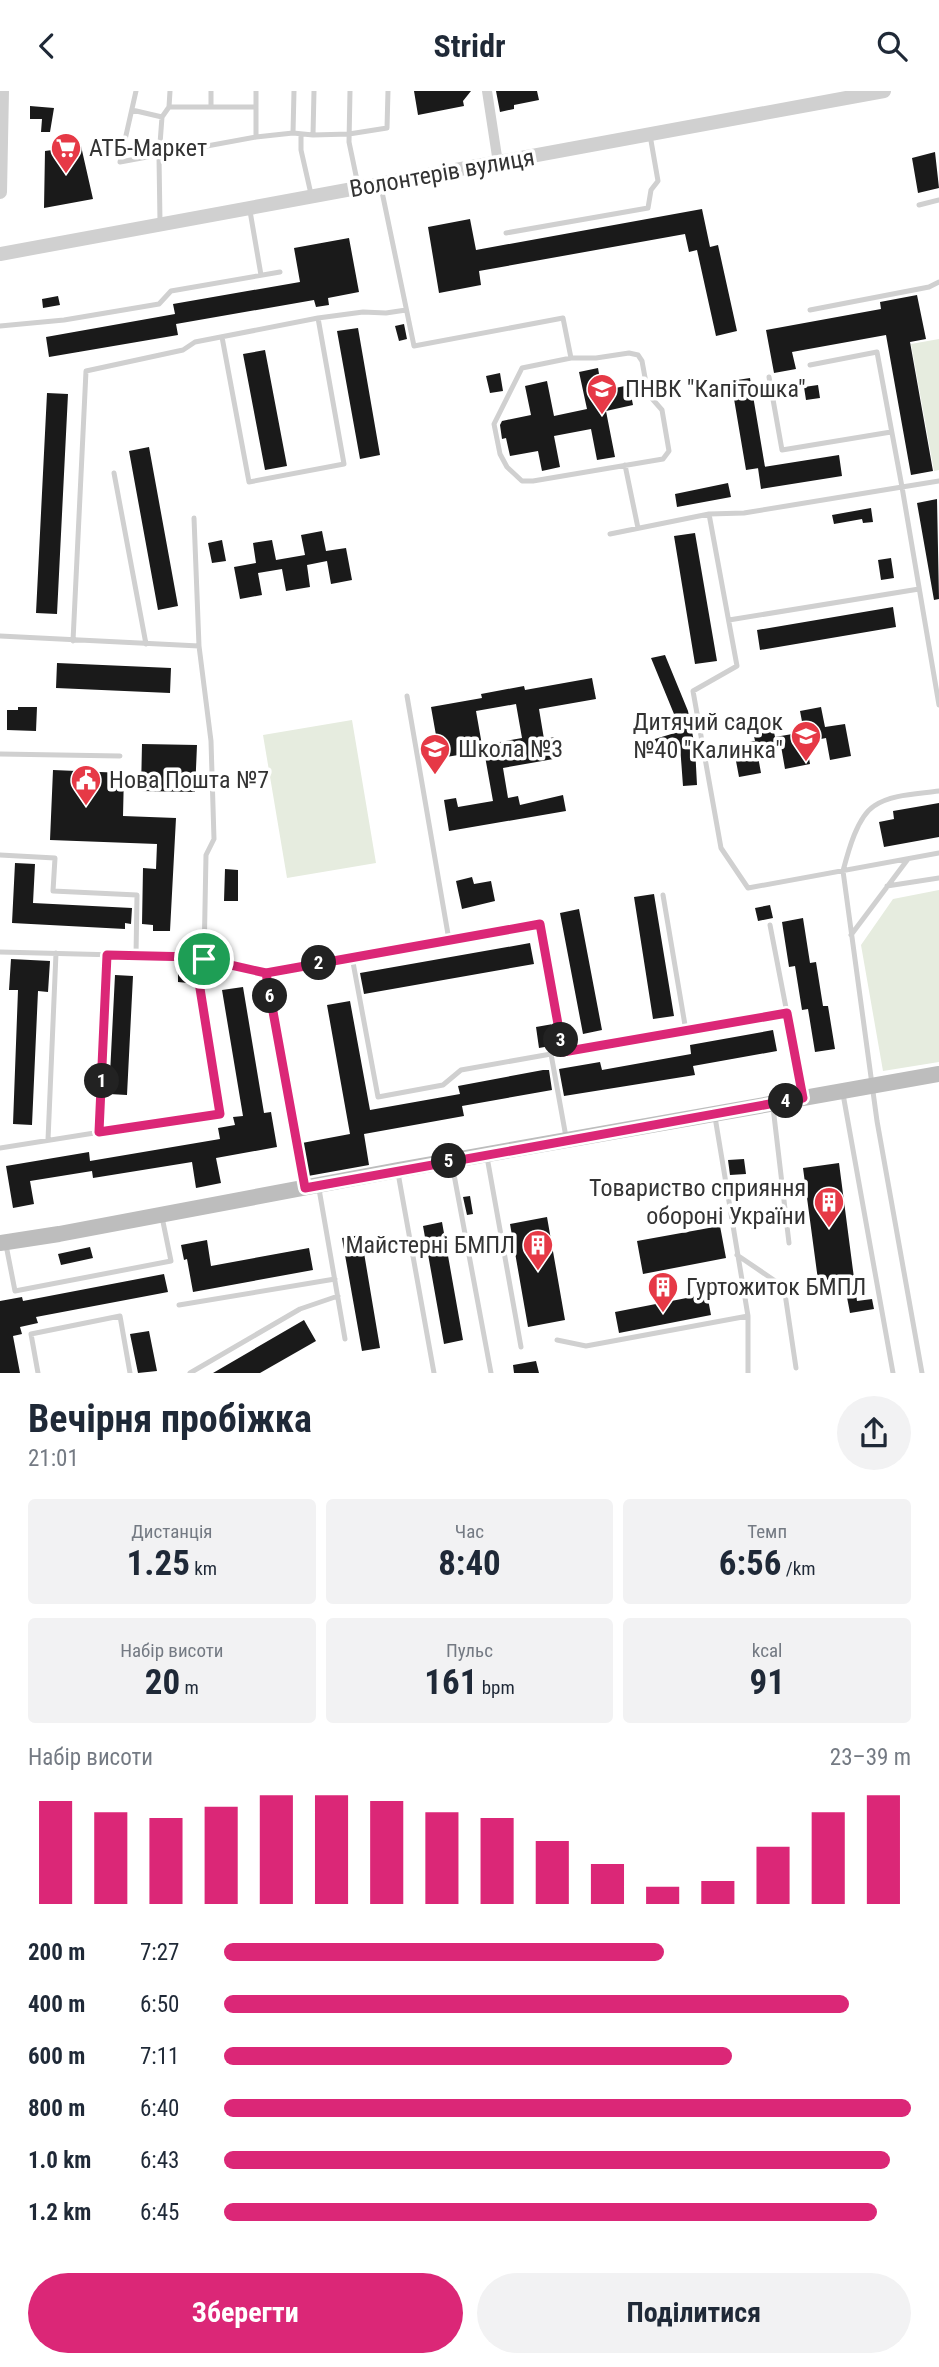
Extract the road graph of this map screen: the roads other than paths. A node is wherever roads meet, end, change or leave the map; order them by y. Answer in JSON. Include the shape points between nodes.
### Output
{"nodes":[{"id":1,"x":2,"y":91,"type":"edge"},
{"id":2,"x":136,"y":91,"type":"edge"},
{"id":3,"x":170,"y":91,"type":"edge"},
{"id":4,"x":211,"y":91,"type":"edge"},
{"id":5,"x":256,"y":91,"type":"edge"},
{"id":6,"x":294,"y":91,"type":"edge"},
{"id":7,"x":314,"y":91,"type":"edge"},
{"id":8,"x":350,"y":91,"type":"edge"},
{"id":9,"x":388,"y":91,"type":"edge"},
{"id":10,"x":487,"y":91,"type":"edge"},
{"id":11,"x":884,"y":91,"type":"edge"},
{"id":12,"x":211,"y":106,"type":"junction"},
{"id":13,"x":169,"y":107,"type":"junction"},
{"id":14,"x":256,"y":107,"type":"junction"},
{"id":15,"x":132,"y":110,"type":"junction"},
{"id":16,"x":162,"y":117,"type":"junction"},
{"id":17,"x":293,"y":133,"type":"junction"},
{"id":18,"x":349,"y":134,"type":"junction"},
{"id":19,"x":301,"y":135,"type":"junction"},
{"id":20,"x":313,"y":135,"type":"junction"},
{"id":21,"x":650,"y":135,"type":"junction"},
{"id":22,"x":256,"y":137,"type":"junction"},
{"id":23,"x":159,"y":157,"type":"junction"},
{"id":24,"x":498,"y":163,"type":"junction"},
{"id":25,"x":380,"y":184,"type":"junction"},
{"id":26,"x":359,"y":188,"type":"junction"},
{"id":27,"x":0,"y":192,"type":"edge"},
{"id":28,"x":312,"y":196,"type":"junction"},
{"id":29,"x":939,"y":200,"type":"edge"},
{"id":30,"x":919,"y":205,"type":"dead end"},
{"id":31,"x":249,"y":208,"type":"junction"},
{"id":32,"x":160,"y":224,"type":"junction"},
{"id":33,"x":506,"y":233,"type":"dead end"},
{"id":34,"x":0,"y":254,"type":"edge"},
{"id":35,"x":280,"y":272,"type":"dead end"},
{"id":36,"x":261,"y":275,"type":"junction"},
{"id":37,"x":939,"y":282,"type":"edge"},
{"id":38,"x":406,"y":310,"type":"junction"},
{"id":39,"x":810,"y":310,"type":"dead end"},
{"id":40,"x":318,"y":318,"type":"junction"},
{"id":41,"x":0,"y":326,"type":"edge"},
{"id":42,"x":222,"y":337,"type":"junction"},
{"id":43,"x":571,"y":358,"type":"junction"},
{"id":44,"x":810,"y":365,"type":"dead end"},
{"id":45,"x":769,"y":377,"type":"dead end"},
{"id":46,"x":891,"y":432,"type":"junction"},
{"id":47,"x":625,"y":465,"type":"junction"},
{"id":48,"x":114,"y":473,"type":"dead end"},
{"id":49,"x":939,"y":481,"type":"edge"},
{"id":50,"x":902,"y":487,"type":"junction"},
{"id":51,"x":709,"y":514,"type":"junction"},
{"id":52,"x":194,"y":519,"type":"dead end"},
{"id":53,"x":638,"y":528,"type":"junction"},
{"id":54,"x":610,"y":534,"type":"dead end"},
{"id":55,"x":919,"y":589,"type":"junction"},
{"id":56,"x":729,"y":620,"type":"junction"},
{"id":57,"x":0,"y":636,"type":"edge"},
{"id":58,"x":73,"y":641,"type":"junction"},
{"id":59,"x":146,"y":644,"type":"junction"},
{"id":60,"x":199,"y":646,"type":"junction"},
{"id":61,"x":407,"y":696,"type":"dead end"},
{"id":62,"x":939,"y":705,"type":"edge"},
{"id":63,"x":0,"y":754,"type":"edge"},
{"id":64,"x":120,"y":756,"type":"dead end"},
{"id":65,"x":939,"y":791,"type":"edge"},
{"id":66,"x":939,"y":853,"type":"edge"},
{"id":67,"x":0,"y":855,"type":"edge"},
{"id":68,"x":908,"y":859,"type":"junction"},
{"id":69,"x":843,"y":871,"type":"junction"},
{"id":70,"x":939,"y":878,"type":"edge"},
{"id":71,"x":887,"y":886,"type":"junction"},
{"id":72,"x":663,"y":895,"type":"dead end"},
{"id":73,"x":770,"y":925,"type":"dead end"},
{"id":74,"x":851,"y":935,"type":"junction"},
{"id":75,"x":449,"y":940,"type":"junction"},
{"id":76,"x":0,"y":952,"type":"edge"},
{"id":77,"x":57,"y":953,"type":"junction"},
{"id":78,"x":107,"y":955,"type":"junction"},
{"id":79,"x":136,"y":955,"type":"junction"},
{"id":80,"x":195,"y":957,"type":"junction"},
{"id":81,"x":352,"y":957,"type":"junction"},
{"id":82,"x":204,"y":959,"type":"junction"},
{"id":83,"x":266,"y":973,"type":"junction"},
{"id":84,"x":787,"y":1013,"type":"junction"},
{"id":85,"x":686,"y":1031,"type":"junction"},
{"id":86,"x":563,"y":1052,"type":"junction"},
{"id":87,"x":551,"y":1054,"type":"junction"},
{"id":88,"x":939,"y":1074,"type":"edge"},
{"id":89,"x":873,"y":1086,"type":"junction"},
{"id":90,"x":842,"y":1091,"type":"junction"},
{"id":91,"x":803,"y":1098,"type":"junction"},
{"id":92,"x":773,"y":1103,"type":"junction"},
{"id":93,"x":714,"y":1114,"type":"junction"},
{"id":94,"x":99,"y":1132,"type":"junction"},
{"id":95,"x":48,"y":1140,"type":"junction"},
{"id":96,"x":567,"y":1140,"type":"junction"},
{"id":97,"x":0,"y":1148,"type":"edge"},
{"id":98,"x":487,"y":1154,"type":"junction"},
{"id":99,"x":452,"y":1161,"type":"junction"},
{"id":100,"x":398,"y":1170,"type":"junction"},
{"id":101,"x":312,"y":1187,"type":"junction"},
{"id":102,"x":162,"y":1215,"type":"junction"},
{"id":103,"x":3,"y":1242,"type":"edge"},
{"id":104,"x":789,"y":1243,"type":"dead end"},
{"id":105,"x":737,"y":1255,"type":"junction"},
{"id":106,"x":335,"y":1279,"type":"junction"},
{"id":107,"x":338,"y":1296,"type":"junction"},
{"id":108,"x":179,"y":1305,"type":"dead end"},
{"id":109,"x":748,"y":1316,"type":"junction"},
{"id":110,"x":345,"y":1339,"type":"dead end"},
{"id":111,"x":557,"y":1340,"type":"dead end"},
{"id":112,"x":520,"y":1347,"type":"dead end"},
{"id":113,"x":796,"y":1367,"type":"dead end"},
{"id":114,"x":38,"y":1373,"type":"edge"},
{"id":115,"x":130,"y":1373,"type":"edge"},
{"id":116,"x":190,"y":1373,"type":"edge"},
{"id":117,"x":434,"y":1373,"type":"edge"},
{"id":118,"x":491,"y":1373,"type":"edge"},
{"id":119,"x":748,"y":1373,"type":"edge"},
{"id":120,"x":893,"y":1373,"type":"edge"},
{"id":121,"x":922,"y":1373,"type":"edge"}],
"edges":[{"from":1,"to":27,"type":"street"},
{"from":2,"to":15,"type":"lane"},
{"from":3,"to":13,"type":"lane"},
{"from":4,"to":12,"type":"lane"},
{"from":5,"to":14,"type":"lane"},
{"from":6,"to":17,"type":"lane"},
{"from":7,"to":20,"type":"lane"},
{"from":8,"to":18,"type":"lane"},
{"from":9,"to":18,"type":"lane","via":[[387,128]]},
{"from":10,"to":24,"type":"street"},
{"from":11,"to":21,"type":"street","name":"Волонтерів вулиця"},
{"from":12,"to":13,"type":"lane"},
{"from":12,"to":14,"type":"lane"},
{"from":13,"to":16,"type":"lane"},
{"from":14,"to":22,"type":"lane"},
{"from":15,"to":16,"type":"lane"},
{"from":15,"to":23,"type":"lane","via":[[120,162]]},
{"from":16,"to":23,"type":"lane"},
{"from":17,"to":19,"type":"lane"},
{"from":17,"to":22,"type":"lane"},
{"from":18,"to":20,"type":"lane"},
{"from":18,"to":26,"type":"lane"},
{"from":19,"to":20,"type":"lane"},
{"from":19,"to":28,"type":"lane"},
{"from":21,"to":24,"type":"street","name":"Волонтерів вулиця"},
{"from":21,"to":33,"type":"lane","via":[[658,181],[648,208]]},
{"from":22,"to":23,"type":"lane"},
{"from":23,"to":32,"type":"lane"},
{"from":24,"to":25,"type":"street","name":"Волонтерів вулиця"},
{"from":25,"to":26,"type":"street","name":"Волонтерів вулиця"},
{"from":25,"to":38,"type":"lane"},
{"from":26,"to":28,"type":"street","name":"Волонтерів вулиця"},
{"from":28,"to":31,"type":"street","name":"Волонтерів вулиця"},
{"from":29,"to":30,"type":"lane"},
{"from":31,"to":32,"type":"street","name":"Волонтерів вулиця"},
{"from":31,"to":36,"type":"lane"},
{"from":32,"to":34,"type":"street","name":"Волонтерів вулиця"},
{"from":35,"to":36,"type":"lane"},
{"from":36,"to":41,"type":"lane","via":[[171,291],[159,304]]},
{"from":37,"to":39,"type":"lane","via":[[929,288]]},
{"from":38,"to":40,"type":"lane"},
{"from":38,"to":43,"type":"lane","via":[[414,346],[563,318]]},
{"from":40,"to":42,"type":"lane"},
{"from":40,"to":42,"type":"lane","via":[[344,464],[249,482]]},
{"from":42,"to":58,"type":"lane","via":[[86,371]]},
{"from":43,"to":47,"type":"lane","via":[[629,353],[642,361],[648,394],[662,409],[669,451],[663,459]]},
{"from":43,"to":47,"type":"lane","via":[[522,368],[494,424],[500,454],[522,481]]},
{"from":44,"to":46,"type":"lane","via":[[877,352]]},
{"from":45,"to":46,"type":"lane","via":[[782,450]]},
{"from":46,"to":50,"type":"lane"},
{"from":47,"to":53,"type":"lane"},
{"from":48,"to":59,"type":"lane"},
{"from":49,"to":50,"type":"lane"},
{"from":50,"to":51,"type":"lane","via":[[744,513]]},
{"from":50,"to":55,"type":"lane"},
{"from":51,"to":53,"type":"lane"},
{"from":51,"to":56,"type":"lane"},
{"from":52,"to":60,"type":"lane"},
{"from":53,"to":54,"type":"lane"},
{"from":55,"to":56,"type":"lane"},
{"from":55,"to":62,"type":"lane"},
{"from":56,"to":69,"type":"lane","via":[[737,666],[693,691],[721,848],[748,888]]},
{"from":57,"to":58,"type":"lane"},
{"from":58,"to":59,"type":"lane"},
{"from":59,"to":60,"type":"lane"},
{"from":60,"to":82,"type":"lane","via":[[211,741],[214,839],[206,855]]},
{"from":61,"to":75,"type":"lane"},
{"from":63,"to":64,"type":"lane"},
{"from":65,"to":69,"type":"lane","via":[[888,799],[872,807],[853,837]]},
{"from":66,"to":68,"type":"lane"},
{"from":67,"to":79,"type":"lane","via":[[55,858],[53,891],[138,895]]},
{"from":68,"to":69,"type":"lane"},
{"from":68,"to":71,"type":"lane"},
{"from":69,"to":74,"type":"lane"},
{"from":70,"to":71,"type":"lane"},
{"from":71,"to":74,"type":"lane"},
{"from":72,"to":85,"type":"lane"},
{"from":73,"to":84,"type":"lane"},
{"from":74,"to":89,"type":"lane"},
{"from":75,"to":81,"type":"lane"},
{"from":75,"to":86,"type":"lane","via":[[540,924]]},
{"from":76,"to":77,"type":"lane"},
{"from":77,"to":78,"type":"lane"},
{"from":77,"to":95,"type":"lane"},
{"from":78,"to":79,"type":"lane"},
{"from":78,"to":94,"type":"lane"},
{"from":79,"to":80,"type":"lane"},
{"from":80,"to":82,"type":"lane"},
{"from":80,"to":94,"type":"lane","via":[[220,1114]]},
{"from":81,"to":83,"type":"lane"},
{"from":81,"to":87,"type":"lane","via":[[378,1097],[443,1084],[461,1070]]},
{"from":82,"to":83,"type":"lane"},
{"from":83,"to":101,"type":"lane"},
{"from":84,"to":85,"type":"lane"},
{"from":84,"to":91,"type":"lane"},
{"from":85,"to":86,"type":"lane"},
{"from":86,"to":87,"type":"lane"},
{"from":87,"to":96,"type":"lane"},
{"from":88,"to":89,"type":"main road"},
{"from":89,"to":90,"type":"main road"},
{"from":89,"to":121,"type":"lane"},
{"from":90,"to":91,"type":"main road"},
{"from":90,"to":120,"type":"lane"},
{"from":91,"to":92,"type":"main road"},
{"from":92,"to":93,"type":"main road"},
{"from":92,"to":104,"type":"lane"},
{"from":93,"to":96,"type":"main road"},
{"from":93,"to":105,"type":"lane"},
{"from":94,"to":95,"type":"lane"},
{"from":95,"to":97,"type":"lane"},
{"from":96,"to":98,"type":"main road"},
{"from":98,"to":99,"type":"main road"},
{"from":98,"to":112,"type":"lane"},
{"from":99,"to":100,"type":"main road"},
{"from":99,"to":118,"type":"lane"},
{"from":100,"to":101,"type":"main road"},
{"from":100,"to":117,"type":"lane"},
{"from":101,"to":102,"type":"main road"},
{"from":101,"to":106,"type":"lane"},
{"from":102,"to":103,"type":"main road"},
{"from":102,"to":103,"type":"lane","via":[[170,1261],[15,1291]]},
{"from":105,"to":109,"type":"lane"},
{"from":105,"to":113,"type":"lane","via":[[784,1286]]},
{"from":106,"to":107,"type":"lane"},
{"from":106,"to":108,"type":"lane"},
{"from":107,"to":110,"type":"lane"},
{"from":107,"to":116,"type":"lane","via":[[300,1309]]},
{"from":109,"to":111,"type":"lane","via":[[586,1346]]},
{"from":109,"to":119,"type":"lane"},
{"from":114,"to":115,"type":"lane","via":[[31,1334],[120,1316]]}]}
